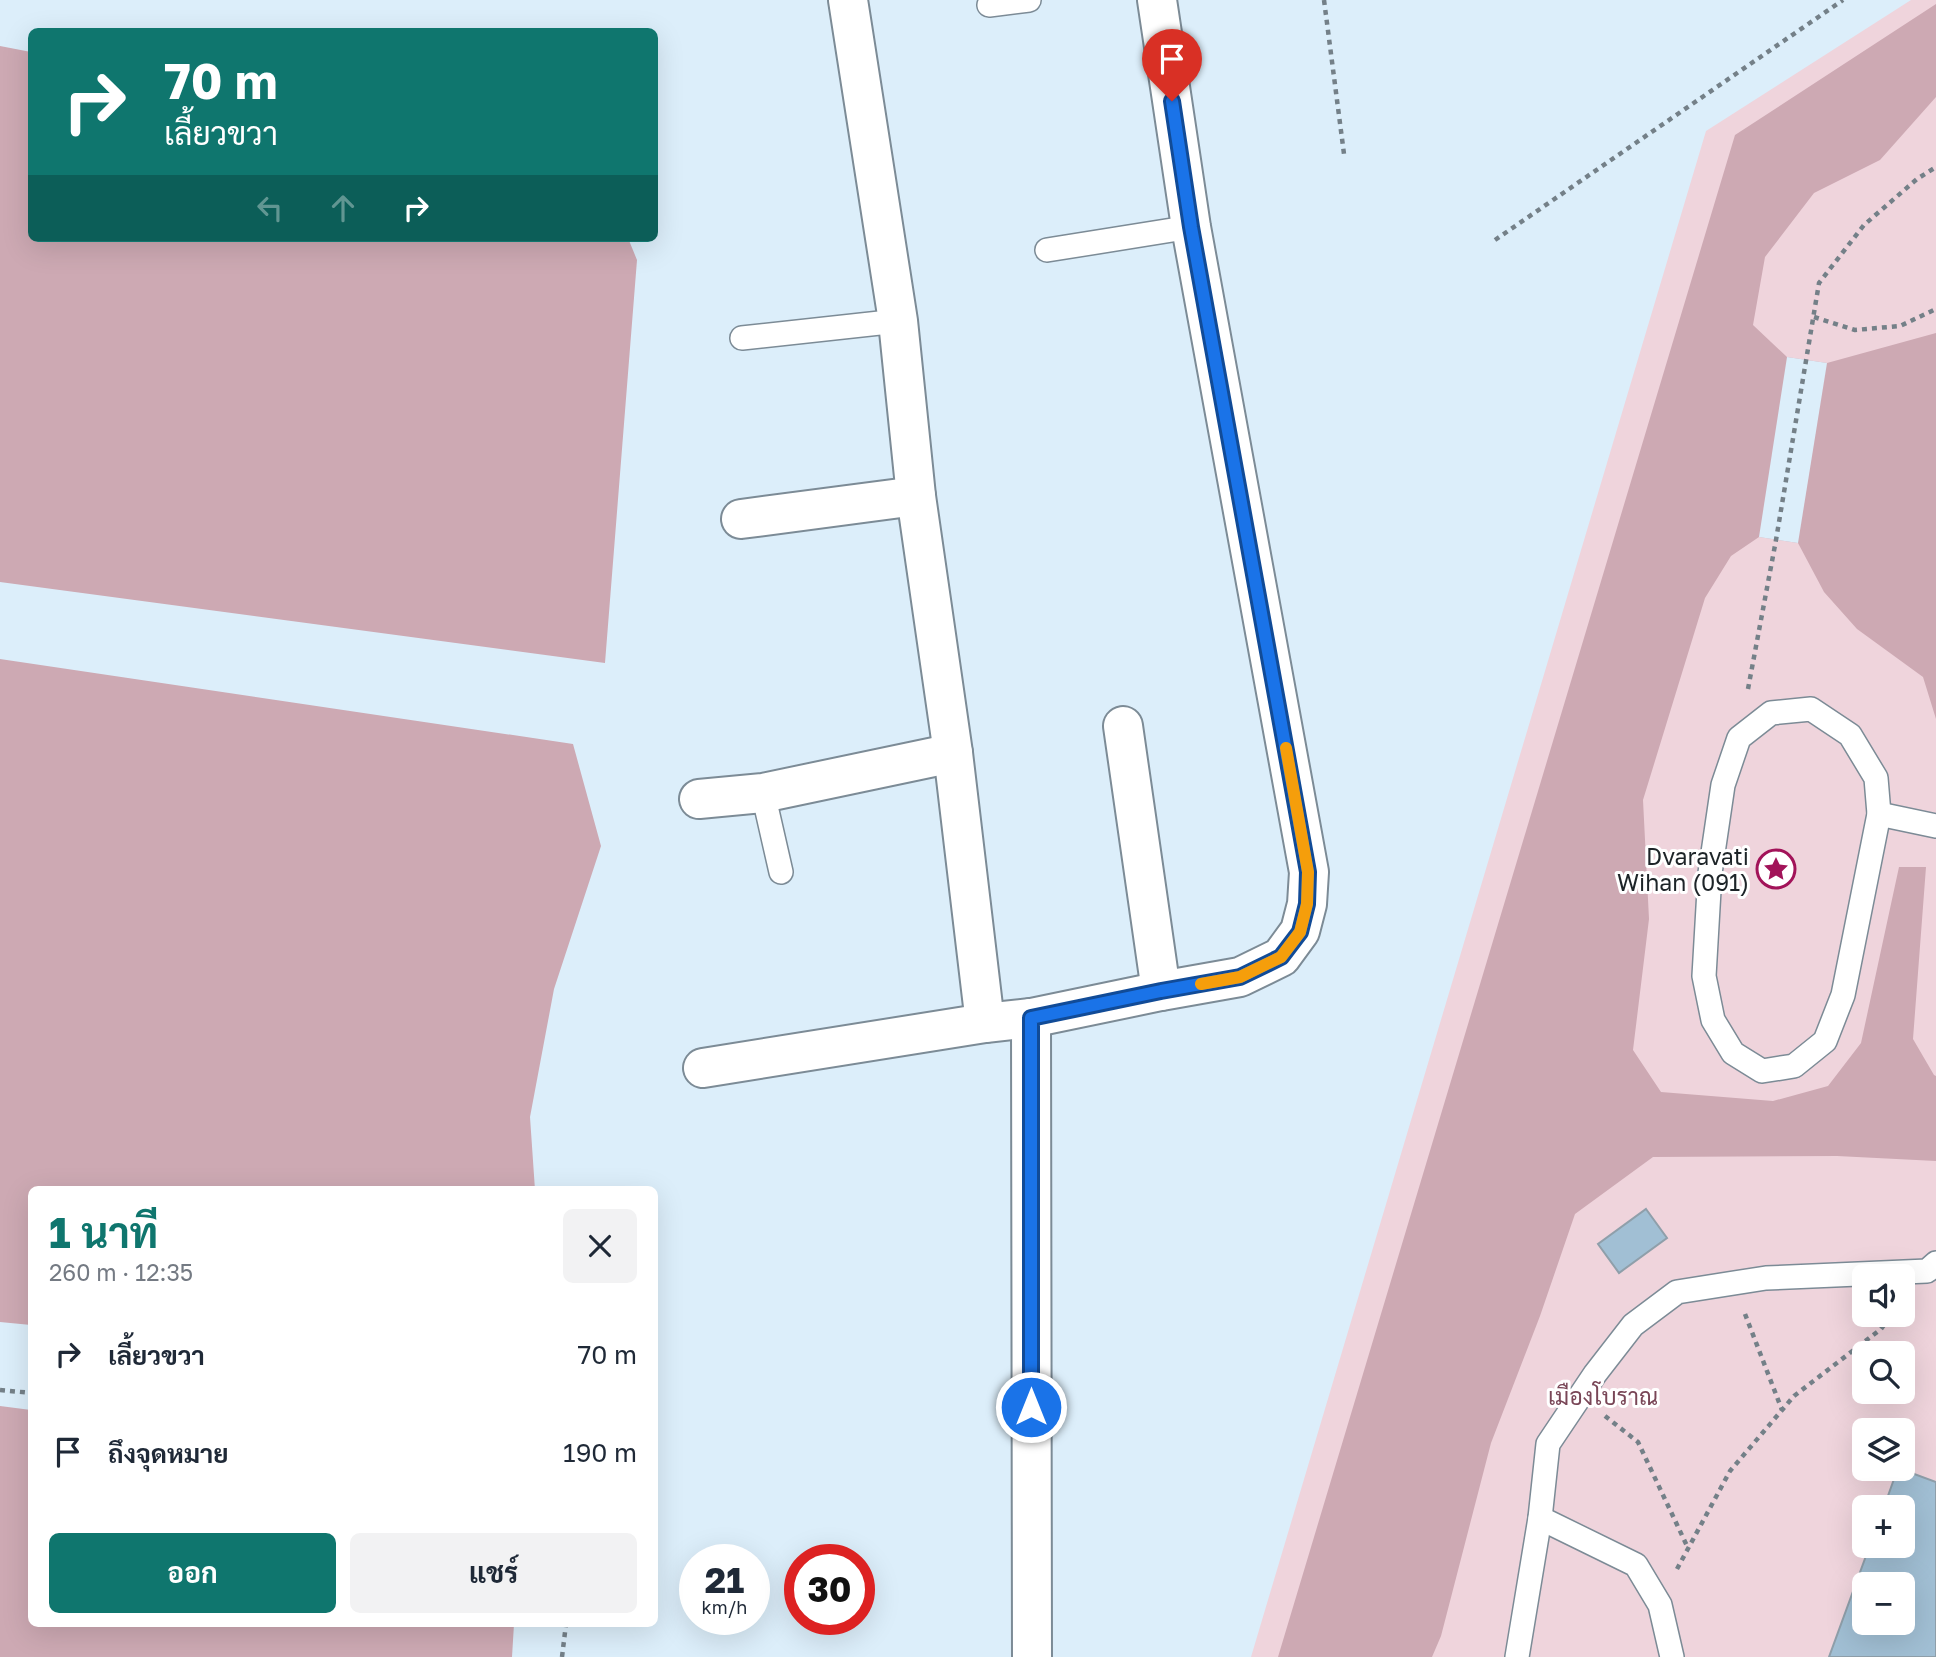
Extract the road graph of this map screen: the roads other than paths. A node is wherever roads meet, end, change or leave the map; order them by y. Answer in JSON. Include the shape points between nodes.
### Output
{"nodes":[{"id":1,"x":848,"y":0,"type":"edge"},
{"id":2,"x":1029,"y":0,"type":"edge"},
{"id":3,"x":1157,"y":0,"type":"edge"},
{"id":4,"x":989,"y":5,"type":"dead end"},
{"id":5,"x":1191,"y":227,"type":"junction"},
{"id":6,"x":1047,"y":250,"type":"dead end"},
{"id":7,"x":898,"y":321,"type":"junction"},
{"id":8,"x":742,"y":338,"type":"dead end"},
{"id":9,"x":916,"y":496,"type":"junction"},
{"id":10,"x":741,"y":520,"type":"dead end"},
{"id":11,"x":1123,"y":726,"type":"dead end"},
{"id":12,"x":953,"y":753,"type":"junction"},
{"id":13,"x":763,"y":793,"type":"junction"},
{"id":14,"x":699,"y":799,"type":"dead end"},
{"id":15,"x":1879,"y":814,"type":"junction"},
{"id":16,"x":1936,"y":826,"type":"edge"},
{"id":17,"x":781,"y":873,"type":"dead end"},
{"id":18,"x":1161,"y":991,"type":"junction"},
{"id":19,"x":1031,"y":1018,"type":"junction"},
{"id":20,"x":985,"y":1023,"type":"junction"},
{"id":21,"x":703,"y":1068,"type":"dead end"},
{"id":22,"x":1933,"y":1269,"type":"edge"},
{"id":23,"x":1540,"y":1518,"type":"junction"},
{"id":24,"x":1032,"y":1657,"type":"edge"},
{"id":25,"x":1517,"y":1657,"type":"edge"},
{"id":26,"x":1672,"y":1657,"type":"edge"}],
"edges":[{"from":1,"to":7,"type":"street"},
{"from":2,"to":4,"type":"lane"},
{"from":3,"to":5,"type":"street"},
{"from":5,"to":6,"type":"lane"},
{"from":5,"to":18,"type":"street","via":[[1308,872],[1307,904],[1300,932],[1281,957],[1240,977]]},
{"from":7,"to":8,"type":"lane"},
{"from":7,"to":9,"type":"street"},
{"from":9,"to":10,"type":"street"},
{"from":9,"to":12,"type":"street"},
{"from":11,"to":18,"type":"street"},
{"from":12,"to":13,"type":"street"},
{"from":12,"to":20,"type":"street"},
{"from":13,"to":14,"type":"street"},
{"from":13,"to":17,"type":"lane"},
{"from":15,"to":15,"type":"lane","via":[[1843,995],[1825,1041],[1794,1066],[1762,1071],[1733,1053],[1713,1020],[1704,976],[1710,873],[1723,785],[1739,738],[1771,713],[1811,709],[1850,735],[1876,778]]},
{"from":15,"to":16,"type":"lane"},
{"from":18,"to":19,"type":"street"},
{"from":19,"to":20,"type":"street"},
{"from":19,"to":24,"type":"street"},
{"from":20,"to":21,"type":"street"},
{"from":22,"to":23,"type":"lane","via":[[1766,1278],[1676,1292],[1633,1325],[1548,1444]]},
{"from":23,"to":25,"type":"lane"},
{"from":23,"to":26,"type":"lane","via":[[1636,1565],[1660,1605]]}]}
